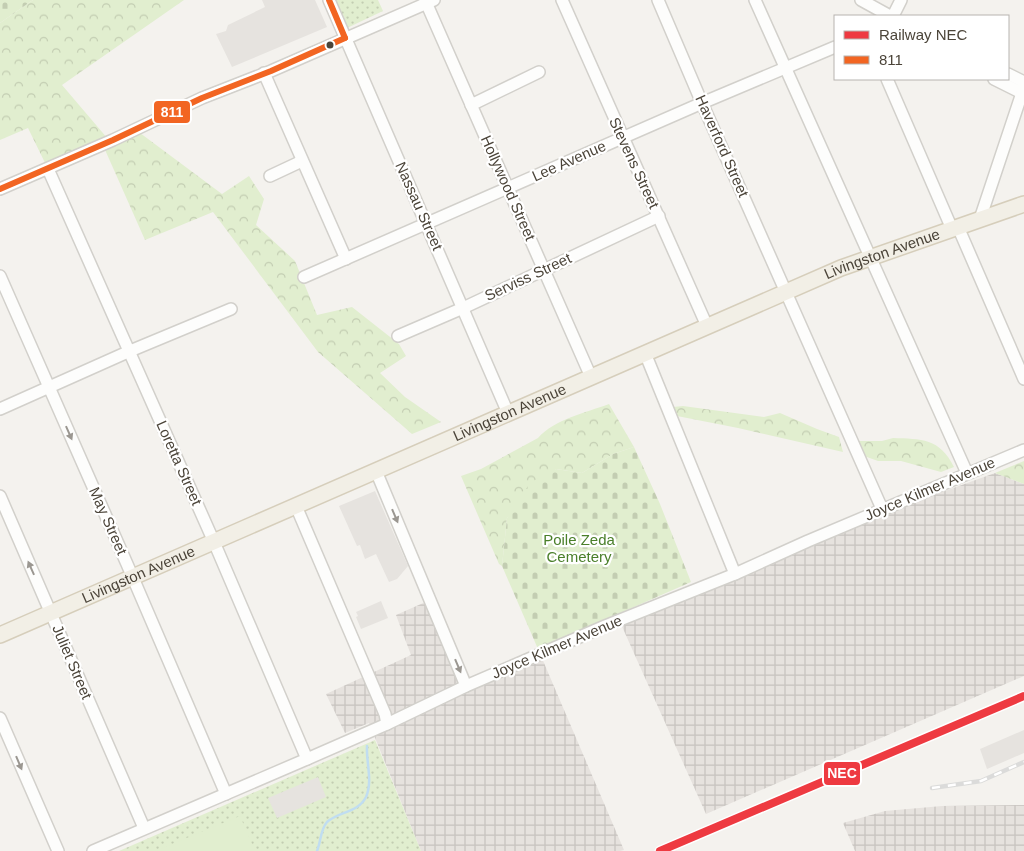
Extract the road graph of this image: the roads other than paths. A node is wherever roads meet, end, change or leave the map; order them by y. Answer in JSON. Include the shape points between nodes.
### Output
{"nodes":[{"id":1,"x":329,"y":0,"type":"edge"},
{"id":2,"x":562,"y":0,"type":"edge"},
{"id":3,"x":658,"y":0,"type":"edge"},
{"id":4,"x":755,"y":0,"type":"edge"},
{"id":5,"x":861,"y":0,"type":"edge"},
{"id":6,"x":901,"y":0,"type":"edge"},
{"id":7,"x":428,"y":1,"type":"edge"},
{"id":8,"x":889,"y":15,"type":"edge"},
{"id":9,"x":892,"y":15,"type":"edge"},
{"id":10,"x":345,"y":38,"type":"junction"},
{"id":11,"x":834,"y":46,"type":"edge"},
{"id":12,"x":785,"y":67,"type":"junction"},
{"id":13,"x":539,"y":72,"type":"dead end"},
{"id":14,"x":264,"y":74,"type":"junction"},
{"id":15,"x":1009,"y":75,"type":"edge"},
{"id":16,"x":887,"y":80,"type":"edge"},
{"id":17,"x":997,"y":80,"type":"edge"},
{"id":18,"x":1023,"y":88,"type":"edge"},
{"id":19,"x":702,"y":103,"type":"junction"},
{"id":20,"x":471,"y":105,"type":"junction"},
{"id":21,"x":622,"y":138,"type":"junction"},
{"id":22,"x":302,"y":161,"type":"junction"},
{"id":23,"x":48,"y":169,"type":"junction"},
{"id":24,"x":270,"y":176,"type":"dead end"},
{"id":25,"x":508,"y":188,"type":"junction"},
{"id":26,"x":0,"y":189,"type":"edge"},
{"id":27,"x":1024,"y":204,"type":"edge"},
{"id":28,"x":659,"y":216,"type":"junction"},
{"id":29,"x":980,"y":219,"type":"junction"},
{"id":30,"x":426,"y":224,"type":"junction"},
{"id":31,"x":955,"y":228,"type":"junction"},
{"id":32,"x":870,"y":257,"type":"junction"},
{"id":33,"x":346,"y":259,"type":"junction"},
{"id":34,"x":544,"y":269,"type":"junction"},
{"id":35,"x":0,"y":276,"type":"edge"},
{"id":36,"x":304,"y":277,"type":"dead end"},
{"id":37,"x":786,"y":292,"type":"junction"},
{"id":38,"x":463,"y":308,"type":"junction"},
{"id":39,"x":231,"y":310,"type":"dead end"},
{"id":40,"x":708,"y":326,"type":"junction"},
{"id":41,"x":398,"y":336,"type":"dead end"},
{"id":42,"x":130,"y":351,"type":"junction"},
{"id":43,"x":645,"y":353,"type":"junction"},
{"id":44,"x":591,"y":376,"type":"junction"},
{"id":45,"x":1024,"y":379,"type":"edge"},
{"id":46,"x":49,"y":388,"type":"junction"},
{"id":47,"x":0,"y":409,"type":"edge"},
{"id":48,"x":508,"y":413,"type":"junction"},
{"id":49,"x":1024,"y":450,"type":"edge"},
{"id":50,"x":376,"y":471,"type":"junction"},
{"id":51,"x":967,"y":473,"type":"junction"},
{"id":52,"x":0,"y":496,"type":"edge"},
{"id":53,"x":296,"y":506,"type":"junction"},
{"id":54,"x":883,"y":510,"type":"junction"},
{"id":55,"x":214,"y":542,"type":"junction"},
{"id":56,"x":735,"y":574,"type":"junction"},
{"id":57,"x":132,"y":577,"type":"junction"},
{"id":58,"x":50,"y":613,"type":"junction"},
{"id":59,"x":0,"y":635,"type":"edge"},
{"id":60,"x":466,"y":686,"type":"junction"},
{"id":61,"x":0,"y":718,"type":"edge"},
{"id":62,"x":387,"y":724,"type":"junction"},
{"id":63,"x":307,"y":759,"type":"junction"},
{"id":64,"x":226,"y":794,"type":"junction"},
{"id":65,"x":144,"y":828,"type":"junction"},
{"id":66,"x":58,"y":851,"type":"edge"},
{"id":67,"x":93,"y":851,"type":"edge"}],
"edges":[{"from":1,"to":10,"type":"street","name":"Nassau Street"},
{"from":2,"to":21,"type":"street","name":"Stevens Street"},
{"from":3,"to":19,"type":"street","name":"Haverford Street"},
{"from":4,"to":12,"type":"street"},
{"from":5,"to":8,"type":"street"},
{"from":6,"to":9,"type":"street"},
{"from":7,"to":10,"type":"street"},
{"from":7,"to":20,"type":"street","name":"Hollywood Street"},
{"from":10,"to":14,"type":"street"},
{"from":10,"to":30,"type":"street","name":"Nassau Street"},
{"from":11,"to":12,"type":"street","name":"Lee Avenue"},
{"from":12,"to":19,"type":"street","name":"Lee Avenue"},
{"from":12,"to":32,"type":"street"},
{"from":13,"to":20,"type":"street"},
{"from":14,"to":22,"type":"street"},
{"from":14,"to":23,"type":"street","via":[[202,98]]},
{"from":15,"to":18,"type":"street"},
{"from":16,"to":31,"type":"street"},
{"from":17,"to":18,"type":"street"},
{"from":18,"to":29,"type":"street"},
{"from":19,"to":21,"type":"street","name":"Lee Avenue"},
{"from":19,"to":37,"type":"street","name":"Haverford Street"},
{"from":20,"to":25,"type":"street","name":"Hollywood Street"},
{"from":21,"to":25,"type":"street","name":"Lee Avenue"},
{"from":21,"to":28,"type":"street","name":"Stevens Street"},
{"from":22,"to":24,"type":"street"},
{"from":22,"to":33,"type":"street"},
{"from":23,"to":26,"type":"street"},
{"from":23,"to":42,"type":"street","name":"Loretta Street"},
{"from":25,"to":30,"type":"street","name":"Lee Avenue"},
{"from":25,"to":34,"type":"street","name":"Hollywood Street"},
{"from":27,"to":29,"type":"main road","name":"Livingston Avenue"},
{"from":28,"to":34,"type":"street","name":"Serviss Street"},
{"from":28,"to":40,"type":"street","name":"Stevens Street"},
{"from":29,"to":31,"type":"main road","name":"Livingston Avenue"},
{"from":30,"to":33,"type":"street","name":"Lee Avenue"},
{"from":30,"to":38,"type":"street","name":"Nassau Street"},
{"from":31,"to":32,"type":"main road","name":"Livingston Avenue"},
{"from":31,"to":45,"type":"street"},
{"from":32,"to":37,"type":"main road","name":"Livingston Avenue"},
{"from":32,"to":51,"type":"street"},
{"from":33,"to":36,"type":"street","name":"Lee Avenue"},
{"from":34,"to":38,"type":"street","name":"Serviss Street"},
{"from":34,"to":44,"type":"street","name":"Hollywood Street"},
{"from":35,"to":46,"type":"street","name":"May Street"},
{"from":37,"to":40,"type":"main road","name":"Livingston Avenue"},
{"from":37,"to":54,"type":"street","name":"Haverford Street"},
{"from":38,"to":41,"type":"street","name":"Serviss Street"},
{"from":38,"to":48,"type":"street","name":"Nassau Street"},
{"from":39,"to":42,"type":"street"},
{"from":40,"to":43,"type":"main road","name":"Livingston Avenue"},
{"from":42,"to":46,"type":"street"},
{"from":42,"to":55,"type":"street","name":"Loretta Street"},
{"from":43,"to":44,"type":"main road","name":"Livingston Avenue"},
{"from":43,"to":56,"type":"street"},
{"from":44,"to":48,"type":"main road","name":"Livingston Avenue"},
{"from":46,"to":47,"type":"street"},
{"from":46,"to":57,"type":"street","name":"May Street","one_way":true},
{"from":48,"to":50,"type":"main road","name":"Livingston Avenue"},
{"from":49,"to":51,"type":"street","name":"Joyce Kilmer Avenue"},
{"from":50,"to":53,"type":"main road","name":"Livingston Avenue"},
{"from":50,"to":60,"type":"street","one_way":true},
{"from":51,"to":54,"type":"street","name":"Joyce Kilmer Avenue"},
{"from":58,"to":52,"type":"street","name":"Juliet Street","one_way":true},
{"from":53,"to":55,"type":"main road","name":"Livingston Avenue"},
{"from":53,"to":62,"type":"street"},
{"from":54,"to":56,"type":"street","name":"Joyce Kilmer Avenue"},
{"from":55,"to":57,"type":"main road","name":"Livingston Avenue"},
{"from":55,"to":63,"type":"street","name":"Loretta Street"},
{"from":56,"to":60,"type":"street","name":"Joyce Kilmer Avenue"},
{"from":57,"to":58,"type":"main road","name":"Livingston Avenue"},
{"from":57,"to":64,"type":"street","name":"May Street"},
{"from":58,"to":59,"type":"main road","name":"Livingston Avenue"},
{"from":58,"to":65,"type":"street","name":"Juliet Street"},
{"from":60,"to":62,"type":"street","name":"Joyce Kilmer Avenue"},
{"from":61,"to":66,"type":"street","one_way":true},
{"from":62,"to":63,"type":"street","name":"Joyce Kilmer Avenue"},
{"from":63,"to":64,"type":"street","name":"Joyce Kilmer Avenue"},
{"from":64,"to":65,"type":"street","name":"Joyce Kilmer Avenue"},
{"from":65,"to":67,"type":"street","name":"Joyce Kilmer Avenue"}]}
